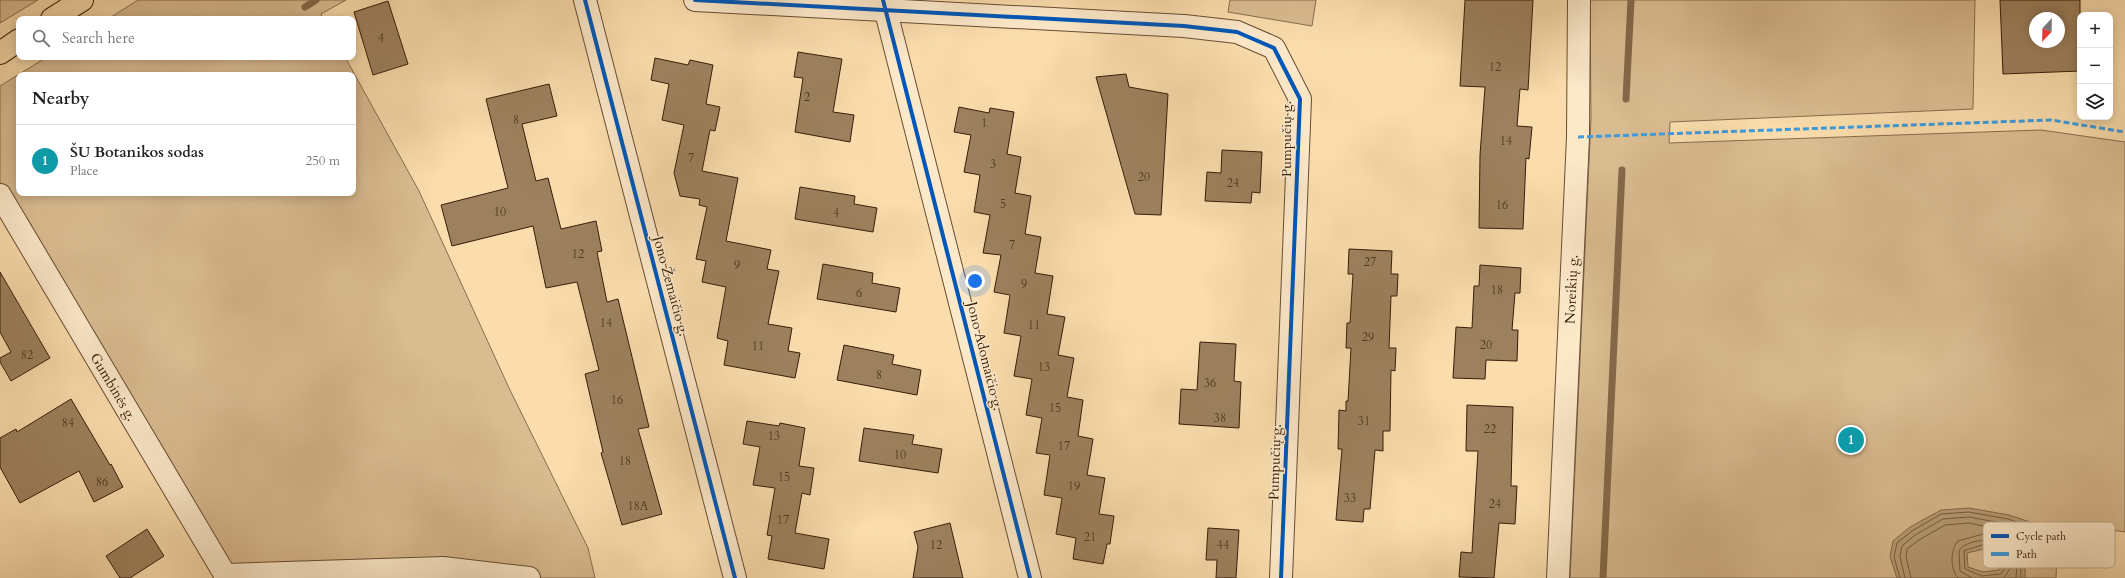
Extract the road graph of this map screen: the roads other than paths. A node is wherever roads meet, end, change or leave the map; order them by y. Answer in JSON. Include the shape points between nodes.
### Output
{"nodes":[{"id":1,"x":82,"y":0,"type":"edge"},
{"id":2,"x":585,"y":0,"type":"edge"},
{"id":3,"x":695,"y":0,"type":"edge"},
{"id":4,"x":1579,"y":0,"type":"edge"},
{"id":5,"x":885,"y":5,"type":"edge"},
{"id":6,"x":57,"y":16,"type":"edge"},
{"id":7,"x":16,"y":42,"type":"edge"},
{"id":8,"x":0,"y":53,"type":"edge"},
{"id":9,"x":0,"y":195,"type":"edge"},
{"id":10,"x":226,"y":577,"type":"edge"},
{"id":11,"x":529,"y":578,"type":"edge"},
{"id":12,"x":735,"y":578,"type":"edge"},
{"id":13,"x":1030,"y":578,"type":"edge"},
{"id":14,"x":1281,"y":578,"type":"edge"},
{"id":15,"x":1558,"y":578,"type":"edge"}],
"edges":[{"from":1,"to":6,"type":"main road"},
{"from":2,"to":12,"type":"street","name":"Jono Žemaičio g."},
{"from":3,"to":5,"type":"street","name":"Pumpučių g."},
{"from":4,"to":15,"type":"street","name":"Noreikių g.","via":[[1578,137]]},
{"from":5,"to":13,"type":"street","name":"Jono Adomaičio g."},
{"from":5,"to":14,"type":"street","name":"Pumpučių g.","via":[[1192,27],[1237,32],[1274,48],[1300,99]]},
{"from":7,"to":8,"type":"main road"},
{"from":9,"to":10,"type":"street","name":"Gumbinės g."},
{"from":10,"to":11,"type":"street","via":[[444,568]]}]}
